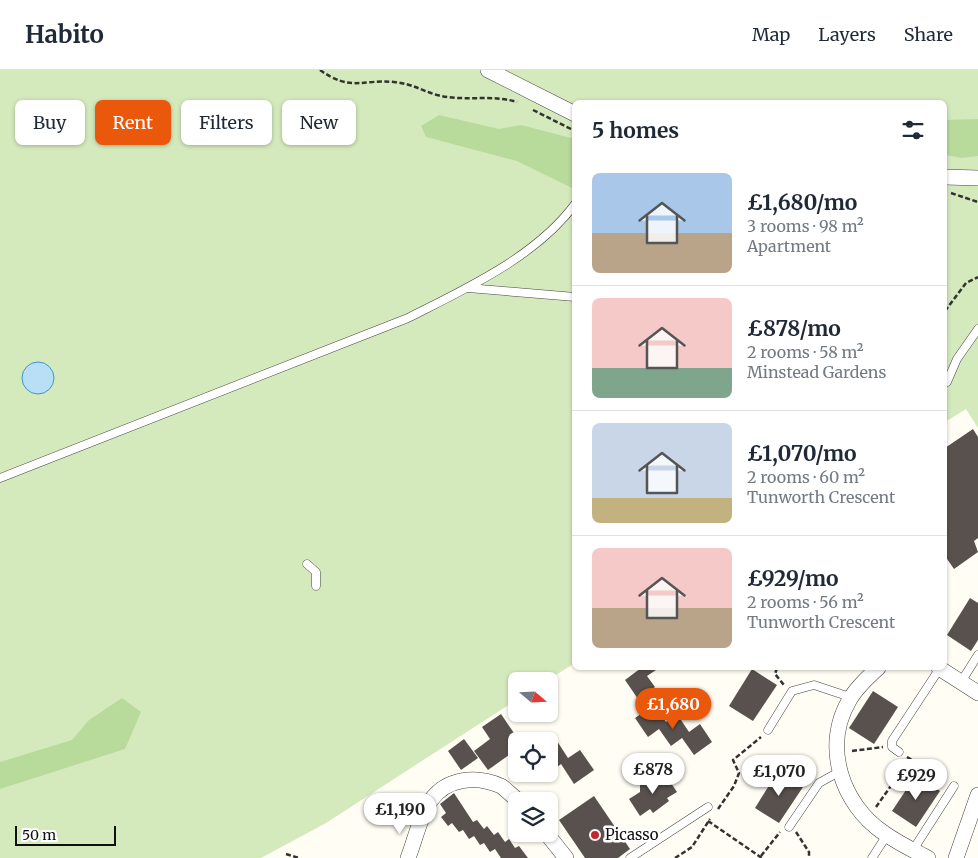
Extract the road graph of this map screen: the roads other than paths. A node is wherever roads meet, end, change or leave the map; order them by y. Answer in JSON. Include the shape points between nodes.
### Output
{"nodes":[{"id":1,"x":488,"y":70,"type":"edge"},
{"id":2,"x":572,"y":112,"type":"edge"},
{"id":3,"x":947,"y":177,"type":"edge"},
{"id":4,"x":978,"y":178,"type":"edge"},
{"id":5,"x":572,"y":208,"type":"edge"},
{"id":6,"x":468,"y":288,"type":"junction"},
{"id":7,"x":572,"y":297,"type":"edge"},
{"id":8,"x":978,"y":329,"type":"edge"},
{"id":9,"x":947,"y":382,"type":"dead end"},
{"id":10,"x":0,"y":478,"type":"edge"},
{"id":11,"x":307,"y":564,"type":"dead end"},
{"id":12,"x":316,"y":586,"type":"dead end"},
{"id":13,"x":978,"y":655,"type":"edge"},
{"id":14,"x":876,"y":670,"type":"edge"},
{"id":15,"x":938,"y":670,"type":"edge"},
{"id":16,"x":942,"y":670,"type":"edge"},
{"id":17,"x":961,"y":682,"type":"junction"},
{"id":18,"x":978,"y":693,"type":"edge"},
{"id":19,"x":850,"y":697,"type":"junction"},
{"id":20,"x":768,"y":730,"type":"road end"},
{"id":21,"x":900,"y":752,"type":"road end"},
{"id":22,"x":839,"y":772,"type":"junction"},
{"id":23,"x":954,"y":786,"type":"road end"},
{"id":24,"x":508,"y":792,"type":"edge"},
{"id":25,"x":978,"y":795,"type":"edge"},
{"id":26,"x":708,"y":807,"type":"dead end"},
{"id":27,"x":789,"y":828,"type":"road end"},
{"id":28,"x":887,"y":835,"type":"junction"},
{"id":29,"x":553,"y":842,"type":"edge"},
{"id":30,"x":913,"y":850,"type":"junction"},
{"id":31,"x":408,"y":858,"type":"edge"},
{"id":32,"x":566,"y":858,"type":"edge"},
{"id":33,"x":630,"y":858,"type":"edge"},
{"id":34,"x":872,"y":858,"type":"edge"},
{"id":35,"x":928,"y":858,"type":"edge"},
{"id":36,"x":956,"y":858,"type":"edge"}],
"edges":[{"from":1,"to":2,"type":"street"},
{"from":3,"to":4,"type":"street"},
{"from":5,"to":6,"type":"lane","via":[[536,244]]},
{"from":6,"to":7,"type":"lane"},
{"from":6,"to":10,"type":"lane","via":[[408,318]]},
{"from":8,"to":9,"type":"lane","via":[[957,359]]},
{"from":11,"to":12,"type":"lane","via":[[316,572]]},
{"from":13,"to":17,"type":"lane"},
{"from":14,"to":19,"type":"street"},
{"from":15,"to":21,"type":"lane","via":[[892,741],[892,747]]},
{"from":16,"to":17,"type":"street"},
{"from":17,"to":18,"type":"street"},
{"from":19,"to":20,"type":"lane","via":[[814,685],[792,691]]},
{"from":19,"to":22,"type":"street","via":[[842,714],[836,753]]},
{"from":22,"to":27,"type":"lane","via":[[819,783]]},
{"from":22,"to":28,"type":"street","via":[[857,807]]},
{"from":23,"to":30,"type":"lane"},
{"from":24,"to":31,"type":"street","via":[[483,781],[466,779],[450,784],[430,802]]},
{"from":25,"to":36,"type":"street"},
{"from":26,"to":33,"type":"lane"},
{"from":28,"to":30,"type":"street"},
{"from":28,"to":34,"type":"lane"},
{"from":29,"to":32,"type":"street"},
{"from":30,"to":35,"type":"street"}]}
